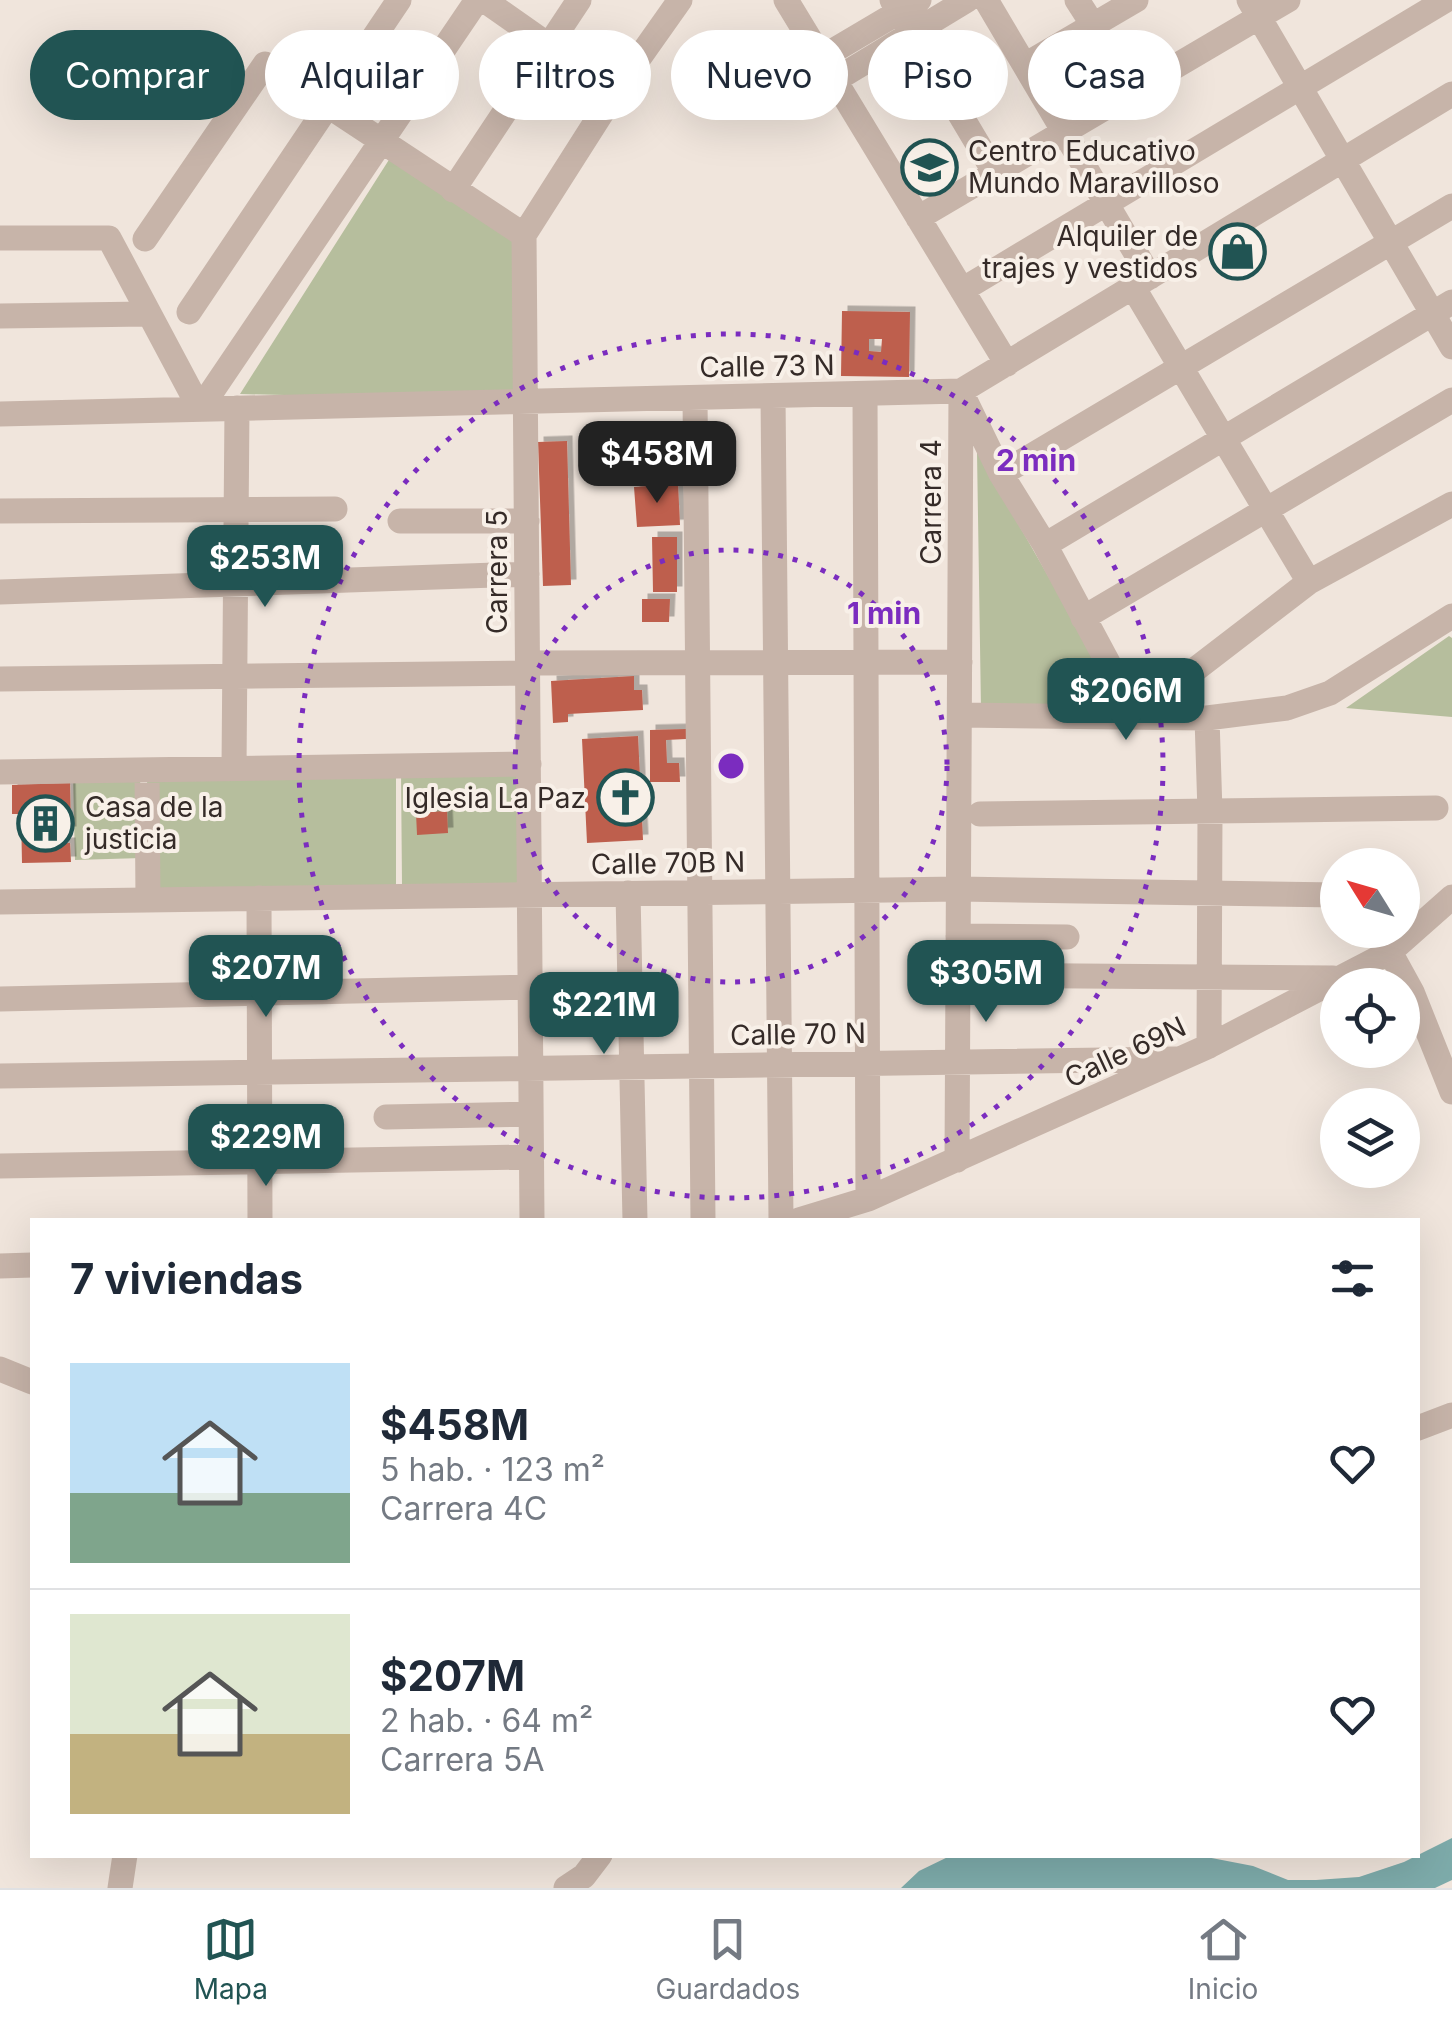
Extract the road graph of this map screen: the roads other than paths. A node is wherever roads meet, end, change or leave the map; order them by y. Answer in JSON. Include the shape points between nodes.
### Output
{"nodes":[{"id":1,"x":398,"y":0,"type":"edge"},
{"id":2,"x":480,"y":0,"type":"edge"},
{"id":3,"x":579,"y":0,"type":"edge"},
{"id":4,"x":680,"y":0,"type":"edge"},
{"id":5,"x":786,"y":0,"type":"edge"},
{"id":6,"x":967,"y":0,"type":"edge"},
{"id":7,"x":986,"y":0,"type":"edge"},
{"id":8,"x":1077,"y":0,"type":"edge"},
{"id":9,"x":1136,"y":0,"type":"edge"},
{"id":10,"x":1288,"y":0,"type":"edge"},
{"id":11,"x":1446,"y":0,"type":"edge"},
{"id":12,"x":1254,"y":9,"type":"edge"},
{"id":13,"x":905,"y":11,"type":"edge"},
{"id":14,"x":1092,"y":25,"type":"junction"},
{"id":15,"x":378,"y":30,"type":"edge"},
{"id":16,"x":524,"y":30,"type":"edge"},
{"id":17,"x":559,"y":30,"type":"edge"},
{"id":18,"x":805,"y":30,"type":"edge"},
{"id":19,"x":651,"y":41,"type":"edge"},
{"id":20,"x":848,"y":43,"type":"edge"},
{"id":21,"x":265,"y":64,"type":"edge"},
{"id":22,"x":1024,"y":65,"type":"junction"},
{"id":23,"x":848,"y":67,"type":"edge"},
{"id":24,"x":1299,"y":86,"type":"junction"},
{"id":25,"x":1452,"y":94,"type":"edge"},
{"id":26,"x":848,"y":102,"type":"edge"},
{"id":27,"x":318,"y":120,"type":"edge"},
{"id":28,"x":348,"y":120,"type":"edge"},
{"id":29,"x":499,"y":120,"type":"edge"},
{"id":30,"x":597,"y":120,"type":"edge"},
{"id":31,"x":1064,"y":132,"type":"junction"},
{"id":32,"x":383,"y":143,"type":"junction"},
{"id":33,"x":1343,"y":160,"type":"junction"},
{"id":34,"x":995,"y":173,"type":"junction"},
{"id":35,"x":453,"y":190,"type":"junction"},
{"id":36,"x":1106,"y":203,"type":"junction"},
{"id":37,"x":1452,"y":206,"type":"edge"},
{"id":38,"x":918,"y":218,"type":"junction"},
{"id":39,"x":524,"y":235,"type":"junction"},
{"id":40,"x":0,"y":238,"type":"edge"},
{"id":41,"x":146,"y":239,"type":"dead end"},
{"id":42,"x":1391,"y":242,"type":"junction"},
{"id":43,"x":1142,"y":282,"type":"junction"},
{"id":44,"x":962,"y":290,"type":"junction"},
{"id":45,"x":1442,"y":308,"type":"edge"},
{"id":46,"x":189,"y":312,"type":"dead end"},
{"id":47,"x":147,"y":314,"type":"junction"},
{"id":48,"x":0,"y":316,"type":"edge"},
{"id":49,"x":1452,"y":347,"type":"edge"},
{"id":50,"x":1007,"y":364,"type":"junction"},
{"id":51,"x":1181,"y":367,"type":"junction"},
{"id":52,"x":961,"y":392,"type":"junction"},
{"id":53,"x":866,"y":394,"type":"junction"},
{"id":54,"x":773,"y":396,"type":"junction"},
{"id":55,"x":695,"y":398,"type":"junction"},
{"id":56,"x":1452,"y":400,"type":"edge"},
{"id":57,"x":526,"y":402,"type":"junction"},
{"id":58,"x":237,"y":408,"type":"junction"},
{"id":59,"x":200,"y":409,"type":"junction"},
{"id":60,"x":0,"y":414,"type":"edge"},
{"id":61,"x":1224,"y":438,"type":"junction"},
{"id":62,"x":1002,"y":474,"type":"junction"},
{"id":63,"x":1452,"y":504,"type":"edge"},
{"id":64,"x":334,"y":508,"type":"dead end"},
{"id":65,"x":236,"y":509,"type":"junction"},
{"id":66,"x":1266,"y":510,"type":"junction"},
{"id":67,"x":0,"y":511,"type":"edge"},
{"id":68,"x":400,"y":521,"type":"dead end"},
{"id":69,"x":527,"y":521,"type":"junction"},
{"id":70,"x":1045,"y":545,"type":"junction"},
{"id":71,"x":527,"y":574,"type":"junction"},
{"id":72,"x":1310,"y":582,"type":"junction"},
{"id":73,"x":236,"y":584,"type":"junction"},
{"id":74,"x":0,"y":592,"type":"edge"},
{"id":75,"x":1452,"y":616,"type":"edge"},
{"id":76,"x":1083,"y":618,"type":"junction"},
{"id":77,"x":698,"y":662,"type":"junction"},
{"id":78,"x":776,"y":662,"type":"junction"},
{"id":79,"x":866,"y":662,"type":"junction"},
{"id":80,"x":960,"y":662,"type":"junction"},
{"id":81,"x":528,"y":668,"type":"junction"},
{"id":82,"x":234,"y":676,"type":"junction"},
{"id":83,"x":0,"y":679,"type":"edge"},
{"id":84,"x":960,"y":715,"type":"junction"},
{"id":85,"x":1136,"y":715,"type":"junction"},
{"id":86,"x":1207,"y":718,"type":"junction"},
{"id":87,"x":529,"y":764,"type":"junction"},
{"id":88,"x":234,"y":768,"type":"junction"},
{"id":89,"x":147,"y":770,"type":"junction"},
{"id":90,"x":0,"y":772,"type":"edge"},
{"id":91,"x":1436,"y":808,"type":"dead end"},
{"id":92,"x":1210,"y":812,"type":"junction"},
{"id":93,"x":980,"y":814,"type":"dead end"},
{"id":94,"x":959,"y":889,"type":"junction"},
{"id":95,"x":867,"y":890,"type":"junction"},
{"id":96,"x":778,"y":891,"type":"junction"},
{"id":97,"x":700,"y":892,"type":"junction"},
{"id":98,"x":628,"y":893,"type":"junction"},
{"id":99,"x":1210,"y":893,"type":"junction"},
{"id":100,"x":530,"y":894,"type":"junction"},
{"id":101,"x":1320,"y":896,"type":"edge"},
{"id":102,"x":1452,"y":896,"type":"edge"},
{"id":103,"x":258,"y":898,"type":"junction"},
{"id":104,"x":148,"y":900,"type":"junction"},
{"id":105,"x":0,"y":902,"type":"edge"},
{"id":106,"x":958,"y":936,"type":"junction"},
{"id":107,"x":1067,"y":937,"type":"dead end"},
{"id":108,"x":1390,"y":952,"type":"junction"},
{"id":109,"x":1359,"y":968,"type":"edge"},
{"id":110,"x":958,"y":975,"type":"junction"},
{"id":111,"x":1210,"y":977,"type":"junction"},
{"id":112,"x":1320,"y":978,"type":"edge"},
{"id":113,"x":530,"y":986,"type":"junction"},
{"id":114,"x":1320,"y":988,"type":"edge"},
{"id":115,"x":259,"y":993,"type":"junction"},
{"id":116,"x":0,"y":999,"type":"edge"},
{"id":117,"x":1210,"y":1046,"type":"junction"},
{"id":118,"x":1176,"y":1059,"type":"junction"},
{"id":119,"x":958,"y":1062,"type":"junction"},
{"id":120,"x":868,"y":1064,"type":"junction"},
{"id":121,"x":780,"y":1065,"type":"junction"},
{"id":122,"x":702,"y":1066,"type":"junction"},
{"id":123,"x":632,"y":1067,"type":"junction"},
{"id":124,"x":531,"y":1068,"type":"junction"},
{"id":125,"x":259,"y":1072,"type":"junction"},
{"id":126,"x":0,"y":1076,"type":"edge"},
{"id":127,"x":1452,"y":1092,"type":"edge"},
{"id":128,"x":531,"y":1114,"type":"junction"},
{"id":129,"x":386,"y":1117,"type":"dead end"},
{"id":130,"x":532,"y":1157,"type":"junction"},
{"id":131,"x":957,"y":1160,"type":"junction"},
{"id":132,"x":260,"y":1162,"type":"junction"},
{"id":133,"x":0,"y":1166,"type":"edge"},
{"id":134,"x":868,"y":1199,"type":"junction"},
{"id":135,"x":260,"y":1218,"type":"edge"},
{"id":136,"x":532,"y":1218,"type":"edge"},
{"id":137,"x":636,"y":1218,"type":"edge"},
{"id":138,"x":703,"y":1218,"type":"edge"},
{"id":139,"x":781,"y":1218,"type":"edge"},
{"id":140,"x":806,"y":1218,"type":"edge"},
{"id":141,"x":30,"y":1265,"type":"edge"},
{"id":142,"x":0,"y":1266,"type":"edge"},
{"id":143,"x":0,"y":1369,"type":"edge"},
{"id":144,"x":30,"y":1381,"type":"edge"},
{"id":145,"x":1452,"y":1415,"type":"edge"},
{"id":146,"x":1420,"y":1427,"type":"edge"},
{"id":147,"x":125,"y":1858,"type":"edge"},
{"id":148,"x":598,"y":1858,"type":"edge"},
{"id":149,"x":120,"y":1888,"type":"edge"},
{"id":150,"x":566,"y":1888,"type":"edge"}],
"edges":[{"from":1,"to":15,"type":"street"},
{"from":2,"to":16,"type":"street"},
{"from":2,"to":32,"type":"street"},
{"from":3,"to":17,"type":"street"},
{"from":4,"to":19,"type":"street"},
{"from":5,"to":18,"type":"street"},
{"from":6,"to":13,"type":"street"},
{"from":7,"to":22,"type":"street"},
{"from":8,"to":14,"type":"street"},
{"from":9,"to":14,"type":"street"},
{"from":10,"to":12,"type":"street"},
{"from":11,"to":24,"type":"street"},
{"from":12,"to":24,"type":"street"},
{"from":12,"to":31,"type":"street"},
{"from":13,"to":20,"type":"street"},
{"from":13,"to":23,"type":"street"},
{"from":13,"to":34,"type":"street"},
{"from":14,"to":22,"type":"street"},
{"from":21,"to":41,"type":"street"},
{"from":22,"to":31,"type":"street"},
{"from":24,"to":33,"type":"street"},
{"from":24,"to":36,"type":"street"},
{"from":25,"to":33,"type":"street"},
{"from":26,"to":38,"type":"street"},
{"from":27,"to":46,"type":"street"},
{"from":28,"to":32,"type":"street"},
{"from":29,"to":35,"type":"street"},
{"from":30,"to":39,"type":"street"},
{"from":31,"to":34,"type":"street"},
{"from":31,"to":36,"type":"street"},
{"from":32,"to":35,"type":"street"},
{"from":32,"to":59,"type":"street"},
{"from":33,"to":42,"type":"street"},
{"from":33,"to":43,"type":"street"},
{"from":34,"to":38,"type":"street"},
{"from":35,"to":39,"type":"street"},
{"from":36,"to":43,"type":"street"},
{"from":36,"to":44,"type":"street"},
{"from":37,"to":42,"type":"street"},
{"from":38,"to":44,"type":"street"},
{"from":39,"to":57,"type":"street","name":"Carrera 5"},
{"from":40,"to":47,"type":"street","via":[[109,238]]},
{"from":42,"to":45,"type":"street"},
{"from":42,"to":51,"type":"street"},
{"from":43,"to":50,"type":"street"},
{"from":43,"to":51,"type":"street"},
{"from":44,"to":50,"type":"street"},
{"from":45,"to":49,"type":"street"},
{"from":45,"to":61,"type":"street"},
{"from":47,"to":48,"type":"street"},
{"from":47,"to":59,"type":"street"},
{"from":50,"to":52,"type":"street"},
{"from":51,"to":61,"type":"street"},
{"from":51,"to":62,"type":"street"},
{"from":52,"to":53,"type":"street","name":"Calle 73 N"},
{"from":52,"to":62,"type":"street","name":"Carrera 4"},
{"from":52,"to":80,"type":"street","name":"Carrera 4"},
{"from":53,"to":54,"type":"street","name":"Calle 73 N"},
{"from":53,"to":79,"type":"street"},
{"from":54,"to":55,"type":"street","name":"Calle 73 N"},
{"from":54,"to":78,"type":"street"},
{"from":55,"to":57,"type":"street","name":"Calle 73 N"},
{"from":55,"to":77,"type":"street"},
{"from":56,"to":66,"type":"street"},
{"from":57,"to":58,"type":"street","name":"Calle 73 N"},
{"from":57,"to":69,"type":"street","name":"Carrera 5"},
{"from":58,"to":59,"type":"street","name":"Calle 73 N"},
{"from":58,"to":65,"type":"street"},
{"from":59,"to":60,"type":"street","name":"Calle 73 N"},
{"from":61,"to":66,"type":"street"},
{"from":61,"to":70,"type":"street"},
{"from":62,"to":70,"type":"street","name":"Carrera 4"},
{"from":63,"to":72,"type":"street"},
{"from":64,"to":65,"type":"street"},
{"from":65,"to":67,"type":"street"},
{"from":65,"to":73,"type":"street"},
{"from":66,"to":72,"type":"street"},
{"from":66,"to":76,"type":"street"},
{"from":68,"to":69,"type":"street"},
{"from":69,"to":71,"type":"street","name":"Carrera 5"},
{"from":70,"to":76,"type":"street","name":"Carrera 4"},
{"from":71,"to":73,"type":"street"},
{"from":71,"to":81,"type":"street","name":"Carrera 5"},
{"from":72,"to":85,"type":"street"},
{"from":73,"to":74,"type":"street"},
{"from":73,"to":82,"type":"street"},
{"from":75,"to":86,"type":"street","via":[[1330,693],[1287,708]]},
{"from":76,"to":85,"type":"street","name":"Carrera 4"},
{"from":77,"to":78,"type":"street"},
{"from":77,"to":81,"type":"street"},
{"from":77,"to":97,"type":"street"},
{"from":78,"to":79,"type":"street"},
{"from":78,"to":96,"type":"street"},
{"from":79,"to":80,"type":"street"},
{"from":79,"to":95,"type":"street"},
{"from":80,"to":84,"type":"street","name":"Carrera 4"},
{"from":81,"to":82,"type":"street"},
{"from":81,"to":87,"type":"street","name":"Carrera 5"},
{"from":82,"to":83,"type":"street"},
{"from":82,"to":88,"type":"street"},
{"from":84,"to":85,"type":"street"},
{"from":84,"to":94,"type":"street","name":"Carrera 4"},
{"from":85,"to":86,"type":"street"},
{"from":86,"to":92,"type":"street"},
{"from":87,"to":88,"type":"street"},
{"from":87,"to":100,"type":"street","name":"Carrera 5"},
{"from":88,"to":89,"type":"street"},
{"from":89,"to":90,"type":"street"},
{"from":89,"to":104,"type":"street"},
{"from":91,"to":92,"type":"street"},
{"from":92,"to":93,"type":"street"},
{"from":92,"to":99,"type":"street"},
{"from":94,"to":95,"type":"street","name":"Calle 70B N"},
{"from":94,"to":99,"type":"street","name":"Calle 70B N"},
{"from":94,"to":106,"type":"street","name":"Carrera 4"},
{"from":95,"to":96,"type":"street","name":"Calle 70B N"},
{"from":95,"to":120,"type":"street"},
{"from":96,"to":97,"type":"street","name":"Calle 70B N"},
{"from":96,"to":121,"type":"street"},
{"from":97,"to":98,"type":"street","name":"Calle 70B N"},
{"from":97,"to":122,"type":"street"},
{"from":98,"to":100,"type":"street","name":"Calle 70B N"},
{"from":98,"to":123,"type":"street"},
{"from":99,"to":101,"type":"street","name":"Calle 70B N"},
{"from":99,"to":111,"type":"street"},
{"from":100,"to":103,"type":"street","name":"Calle 70B N"},
{"from":100,"to":113,"type":"street","name":"Carrera 5"},
{"from":102,"to":108,"type":"street","name":"Calle 69N"},
{"from":103,"to":104,"type":"street","name":"Calle 70B N"},
{"from":103,"to":115,"type":"street"},
{"from":104,"to":105,"type":"street","name":"Calle 70B N"},
{"from":106,"to":107,"type":"street"},
{"from":106,"to":110,"type":"street","name":"Carrera 4"},
{"from":108,"to":109,"type":"street","name":"Calle 69N"},
{"from":108,"to":127,"type":"street"},
{"from":110,"to":111,"type":"street"},
{"from":110,"to":119,"type":"street","name":"Carrera 4"},
{"from":111,"to":112,"type":"street"},
{"from":111,"to":117,"type":"street"},
{"from":113,"to":115,"type":"street"},
{"from":113,"to":124,"type":"street","name":"Carrera 5"},
{"from":114,"to":117,"type":"street","name":"Calle 69N"},
{"from":115,"to":116,"type":"street"},
{"from":115,"to":125,"type":"street"},
{"from":117,"to":118,"type":"street","name":"Calle 69N"},
{"from":118,"to":119,"type":"street","name":"Calle 70 N"},
{"from":118,"to":131,"type":"street","name":"Calle 69N"},
{"from":119,"to":120,"type":"street","name":"Calle 70 N"},
{"from":119,"to":131,"type":"street","name":"Carrera 4"},
{"from":120,"to":121,"type":"street","name":"Calle 70 N"},
{"from":120,"to":134,"type":"street"},
{"from":121,"to":122,"type":"street","name":"Calle 70 N"},
{"from":121,"to":139,"type":"street"},
{"from":122,"to":123,"type":"street","name":"Calle 70 N"},
{"from":122,"to":138,"type":"street"},
{"from":123,"to":124,"type":"street","name":"Calle 70 N"},
{"from":123,"to":137,"type":"street"},
{"from":124,"to":125,"type":"street","name":"Calle 70 N"},
{"from":124,"to":128,"type":"street","name":"Carrera 5"},
{"from":125,"to":126,"type":"street","name":"Calle 70 N"},
{"from":125,"to":132,"type":"street"},
{"from":128,"to":129,"type":"street"},
{"from":128,"to":130,"type":"street","name":"Carrera 5"},
{"from":130,"to":132,"type":"street"},
{"from":130,"to":136,"type":"street","name":"Carrera 5"},
{"from":131,"to":134,"type":"street","name":"Calle 69N"},
{"from":132,"to":133,"type":"street"},
{"from":132,"to":135,"type":"street"},
{"from":134,"to":140,"type":"street","name":"Calle 69N"},
{"from":141,"to":142,"type":"street"},
{"from":143,"to":144,"type":"street"},
{"from":145,"to":146,"type":"street"},
{"from":147,"to":149,"type":"street"},
{"from":148,"to":150,"type":"street"}]}
